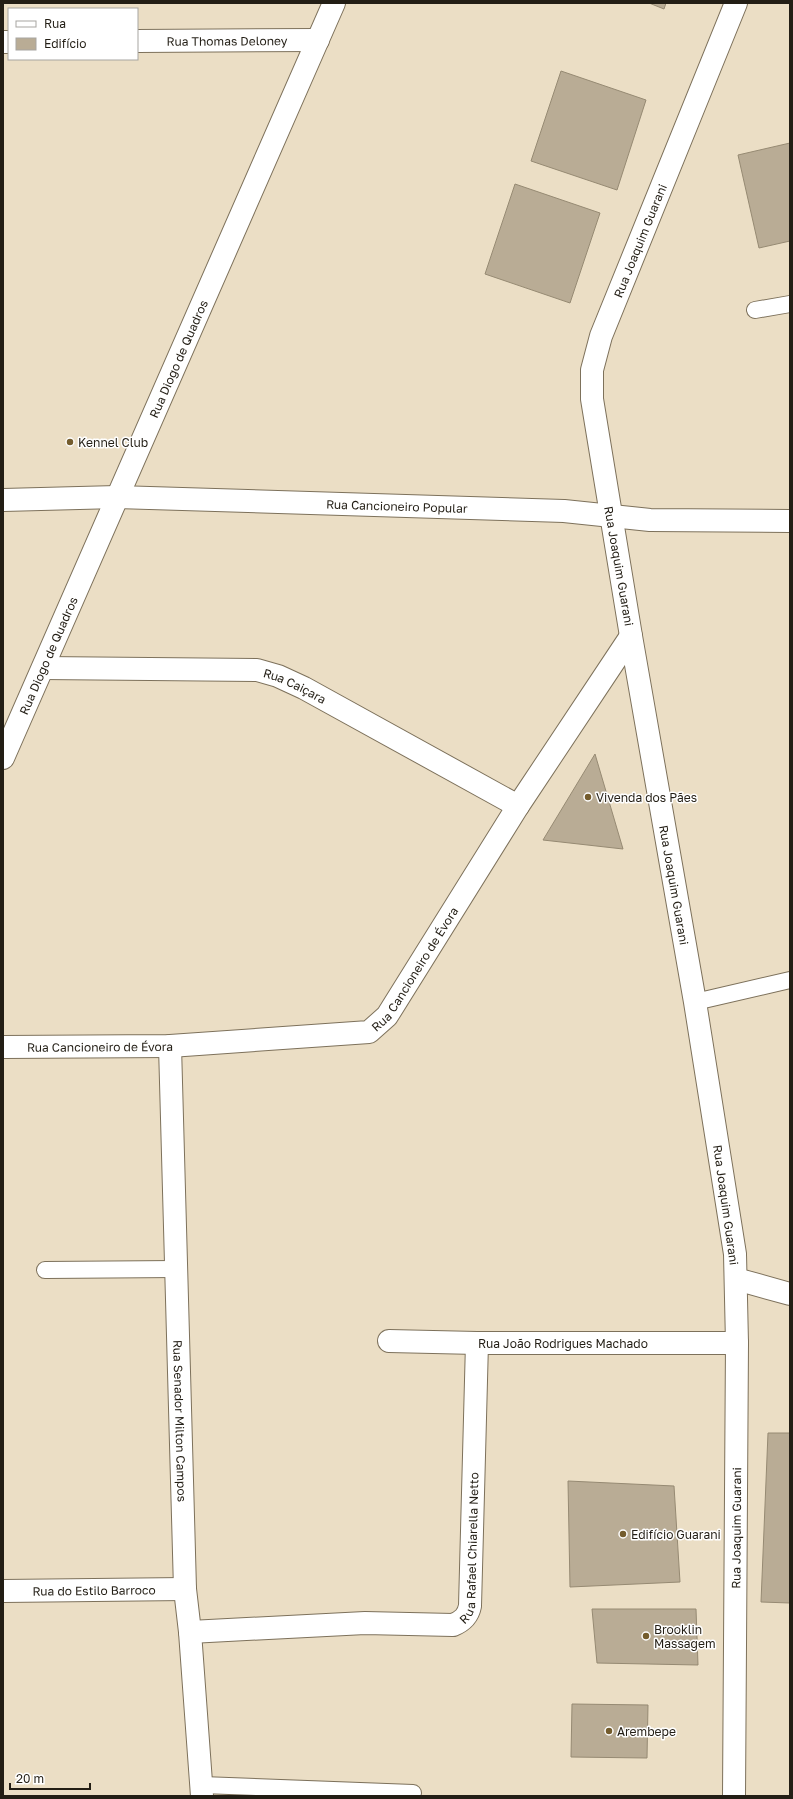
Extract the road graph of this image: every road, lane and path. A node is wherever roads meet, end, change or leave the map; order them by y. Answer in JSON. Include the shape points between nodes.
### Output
{"nodes":[{"id":1,"x":334,"y":3,"type":"edge"},
{"id":2,"x":736,"y":3,"type":"edge"},
{"id":3,"x":318,"y":40,"type":"junction"},
{"id":4,"x":138,"y":41,"type":"edge"},
{"id":5,"x":790,"y":304,"type":"edge"},
{"id":6,"x":755,"y":310,"type":"dead end"},
{"id":7,"x":117,"y":497,"type":"junction"},
{"id":8,"x":3,"y":500,"type":"edge"},
{"id":9,"x":610,"y":516,"type":"junction"},
{"id":10,"x":790,"y":521,"type":"edge"},
{"id":11,"x":631,"y":636,"type":"junction"},
{"id":12,"x":43,"y":668,"type":"junction"},
{"id":13,"x":3,"y":758,"type":"edge"},
{"id":14,"x":518,"y":806,"type":"junction"},
{"id":15,"x":790,"y":980,"type":"edge"},
{"id":16,"x":695,"y":1002,"type":"junction"},
{"id":17,"x":170,"y":1046,"type":"junction"},
{"id":18,"x":3,"y":1047,"type":"edge"},
{"id":19,"x":176,"y":1269,"type":"junction"},
{"id":20,"x":45,"y":1270,"type":"dead end"},
{"id":21,"x":736,"y":1279,"type":"junction"},
{"id":22,"x":790,"y":1294,"type":"edge"},
{"id":23,"x":388,"y":1341,"type":"dead end"},
{"id":24,"x":477,"y":1343,"type":"junction"},
{"id":25,"x":736,"y":1343,"type":"junction"},
{"id":26,"x":185,"y":1589,"type":"junction"},
{"id":27,"x":3,"y":1591,"type":"edge"},
{"id":28,"x":190,"y":1632,"type":"junction"},
{"id":29,"x":202,"y":1790,"type":"edge"},
{"id":30,"x":413,"y":1793,"type":"dead end"},
{"id":31,"x":734,"y":1796,"type":"edge"}],
"edges":[{"from":1,"to":3,"type":"street","name":"Rua Diogo de Quadros"},
{"from":2,"to":9,"type":"street","name":"Rua Joaquim Guarani","via":[[601,336],[592,370],[592,399]]},
{"from":3,"to":4,"type":"street","name":"Rua Thomas Deloney"},
{"from":3,"to":7,"type":"street","name":"Rua Diogo de Quadros"},
{"from":5,"to":6,"type":"lane"},
{"from":7,"to":8,"type":"street","name":"Rua Cancioneiro Popular"},
{"from":7,"to":9,"type":"street","name":"Rua Cancioneiro Popular","via":[[564,511]]},
{"from":7,"to":12,"type":"street","name":"Rua Diogo de Quadros"},
{"from":9,"to":10,"type":"street","name":"Rua Cancioneiro Popular","via":[[650,520]]},
{"from":9,"to":11,"type":"street","name":"Rua Joaquim Guarani"},
{"from":11,"to":14,"type":"street","name":"Rua Cancioneiro de Évora"},
{"from":11,"to":16,"type":"street","name":"Rua Joaquim Guarani"},
{"from":12,"to":13,"type":"street","name":"Rua Diogo de Quadros"},
{"from":12,"to":14,"type":"street","name":"Rua Caiçara","via":[[257,670],[278,676]]},
{"from":14,"to":17,"type":"street","name":"Rua Cancioneiro de Évora","via":[[387,1016],[369,1032]]},
{"from":15,"to":16,"type":"lane"},
{"from":16,"to":21,"type":"street","name":"Rua Joaquim Guarani","via":[[735,1254]]},
{"from":17,"to":18,"type":"street","name":"Rua Cancioneiro de Évora"},
{"from":17,"to":19,"type":"street","name":"Rua Senador Milton Campos"},
{"from":19,"to":20,"type":"lane"},
{"from":19,"to":26,"type":"street","name":"Rua Senador Milton Campos"},
{"from":21,"to":22,"type":"street"},
{"from":21,"to":25,"type":"street","name":"Rua Joaquim Guarani"},
{"from":23,"to":24,"type":"street","name":"Rua João Rodrigues Machado"},
{"from":24,"to":25,"type":"street","name":"Rua João Rodrigues Machado"},
{"from":24,"to":28,"type":"street","name":"Rua Rafael Chiarella Netto","via":[[470,1606],[465,1618],[453,1625],[364,1623]]},
{"from":25,"to":31,"type":"street","name":"Rua Joaquim Guarani"},
{"from":26,"to":27,"type":"street","name":"Rua do Estilo Barroco"},
{"from":26,"to":28,"type":"street","name":"Rua Senador Milton Campos"},
{"from":28,"to":29,"type":"street","name":"Rua Senador Milton Campos"},
{"from":29,"to":30,"type":"lane"}]}
